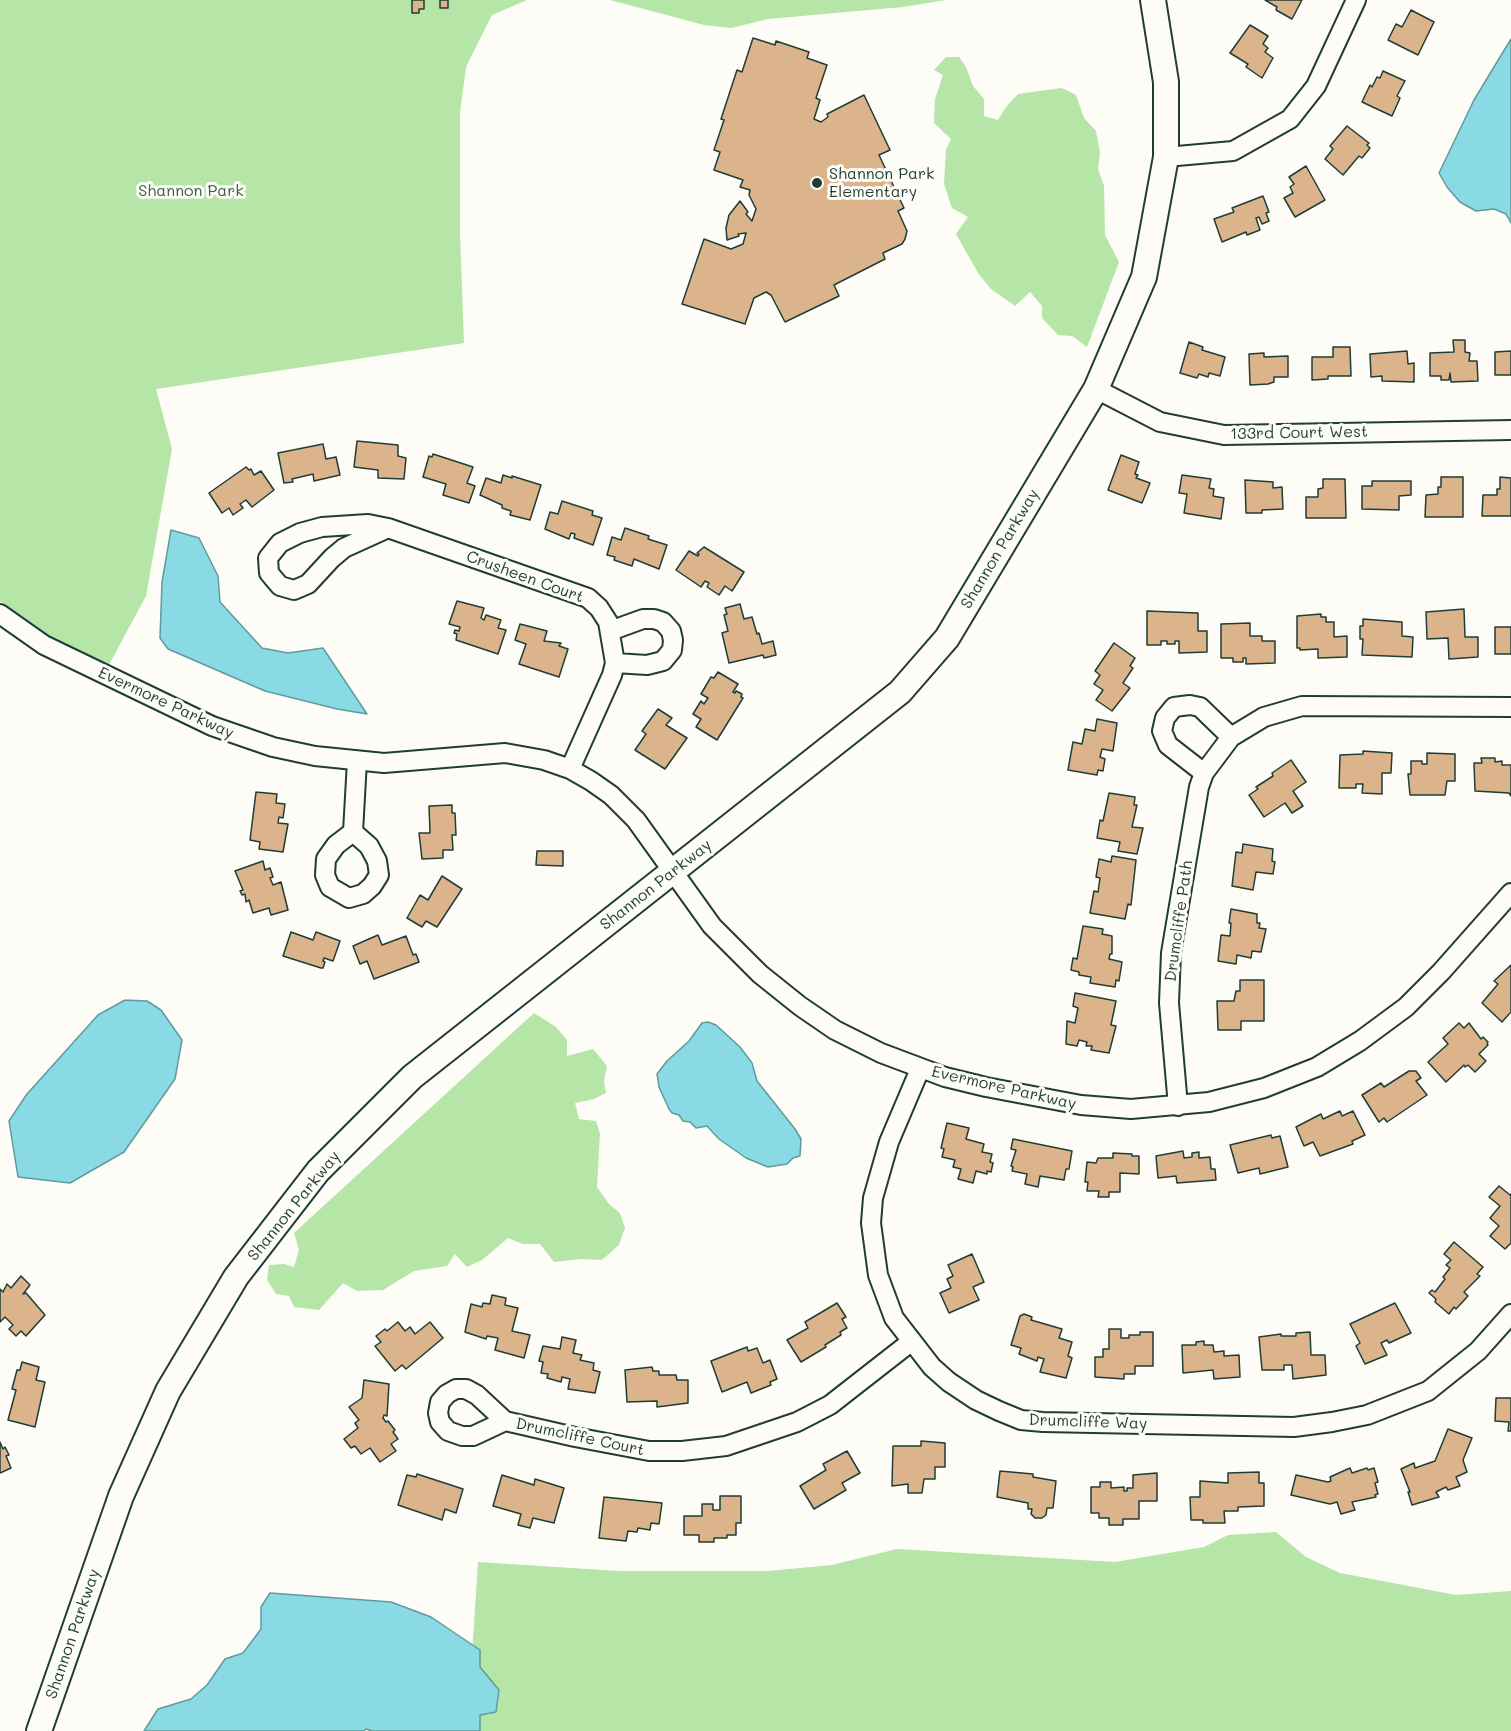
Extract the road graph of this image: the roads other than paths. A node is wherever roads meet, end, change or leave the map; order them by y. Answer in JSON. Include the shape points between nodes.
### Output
{"nodes":[{"id":1,"x":1153,"y":0,"type":"edge"},
{"id":2,"x":1356,"y":0,"type":"edge"},
{"id":3,"x":1166,"y":157,"type":"junction"},
{"id":4,"x":1096,"y":389,"type":"junction"},
{"id":5,"x":1511,"y":430,"type":"edge"},
{"id":6,"x":388,"y":528,"type":"junction"},
{"id":7,"x":0,"y":615,"type":"edge"},
{"id":8,"x":610,"y":631,"type":"junction"},
{"id":9,"x":615,"y":663,"type":"junction"},
{"id":10,"x":1511,"y":707,"type":"edge"},
{"id":11,"x":1231,"y":737,"type":"junction"},
{"id":12,"x":357,"y":761,"type":"junction"},
{"id":13,"x":570,"y":769,"type":"junction"},
{"id":14,"x":1204,"y":773,"type":"junction"},
{"id":15,"x":353,"y":832,"type":"dead end"},
{"id":16,"x":673,"y":872,"type":"junction"},
{"id":17,"x":1511,"y":893,"type":"edge"},
{"id":18,"x":921,"y":1069,"type":"junction"},
{"id":19,"x":1178,"y":1106,"type":"junction"},
{"id":20,"x":1511,"y":1314,"type":"edge"},
{"id":21,"x":912,"y":1341,"type":"junction"},
{"id":22,"x":505,"y":1421,"type":"dead end"},
{"id":23,"x":39,"y":1731,"type":"edge"}],
"edges":[{"from":1,"to":3,"type":"street","name":"Shannon Parkway","via":[[1166,82]]},
{"from":2,"to":3,"type":"street","via":[[1316,86],[1290,119],[1233,151]]},
{"from":3,"to":4,"type":"street","name":"Shannon Parkway","via":[[1144,277]]},
{"from":4,"to":5,"type":"street","name":"133rd Court West","via":[[1160,422],[1224,435]]},
{"from":4,"to":16,"type":"street","name":"Shannon Parkway","via":[[946,638],[900,692]]},
{"from":6,"to":6,"type":"street","name":"Crusheen Court","via":[[344,524],[300,533],[280,543],[268,558],[269,573],[280,586],[294,590],[308,584],[344,548]]},
{"from":6,"to":8,"type":"street","name":"Crusheen Court","via":[[588,598],[599,608]]},
{"from":7,"to":12,"type":"street","name":"Evermore Parkway","via":[[44,645],[212,726],[293,752]]},
{"from":8,"to":9,"type":"street","name":"Crusheen Court"},
{"from":8,"to":9,"type":"street","via":[[654,619],[663,622],[673,640],[672,650],[663,661],[647,665]]},
{"from":9,"to":13,"type":"street","name":"Crusheen Court"},
{"from":10,"to":11,"type":"street","name":"Drumcliffe Path","via":[[1302,706],[1264,717]]},
{"from":11,"to":14,"type":"street","name":"Drumcliffe Path"},
{"from":11,"to":14,"type":"street","via":[[1200,707],[1174,707],[1165,718],[1162,731],[1168,745]]},
{"from":12,"to":13,"type":"street","name":"Evermore Parkway","via":[[384,763],[505,753]]},
{"from":12,"to":15,"type":"street"},
{"from":13,"to":16,"type":"street","name":"Evermore Parkway","via":[[599,786],[636,820]]},
{"from":14,"to":19,"type":"street","name":"Drumcliffe Path","via":[[1171,953],[1170,1014]]},
{"from":16,"to":18,"type":"street","name":"Evermore Parkway","via":[[712,926],[779,990],[835,1029]]},
{"from":16,"to":23,"type":"street","name":"Shannon Parkway","via":[[412,1077],[318,1171],[236,1277],[168,1391],[121,1496]]},
{"from":17,"to":19,"type":"street","name":"Evermore Parkway","via":[[1421,993],[1342,1053],[1264,1088]]},
{"from":18,"to":19,"type":"street","name":"Evermore Parkway","via":[[986,1087],[1081,1105],[1131,1109]]},
{"from":18,"to":21,"type":"street","name":"Drumcliffe Way","via":[[879,1171],[872,1223],[885,1298],[894,1318]]},
{"from":20,"to":21,"type":"street","name":"Drumcliffe Way","via":[[1478,1351],[1428,1391],[1367,1415],[1294,1427],[1021,1420],[976,1400],[950,1382],[932,1367]]},
{"from":21,"to":22,"type":"street","name":"Drumcliffe Court","via":[[830,1405],[797,1422],[726,1446],[649,1451]]}]}
